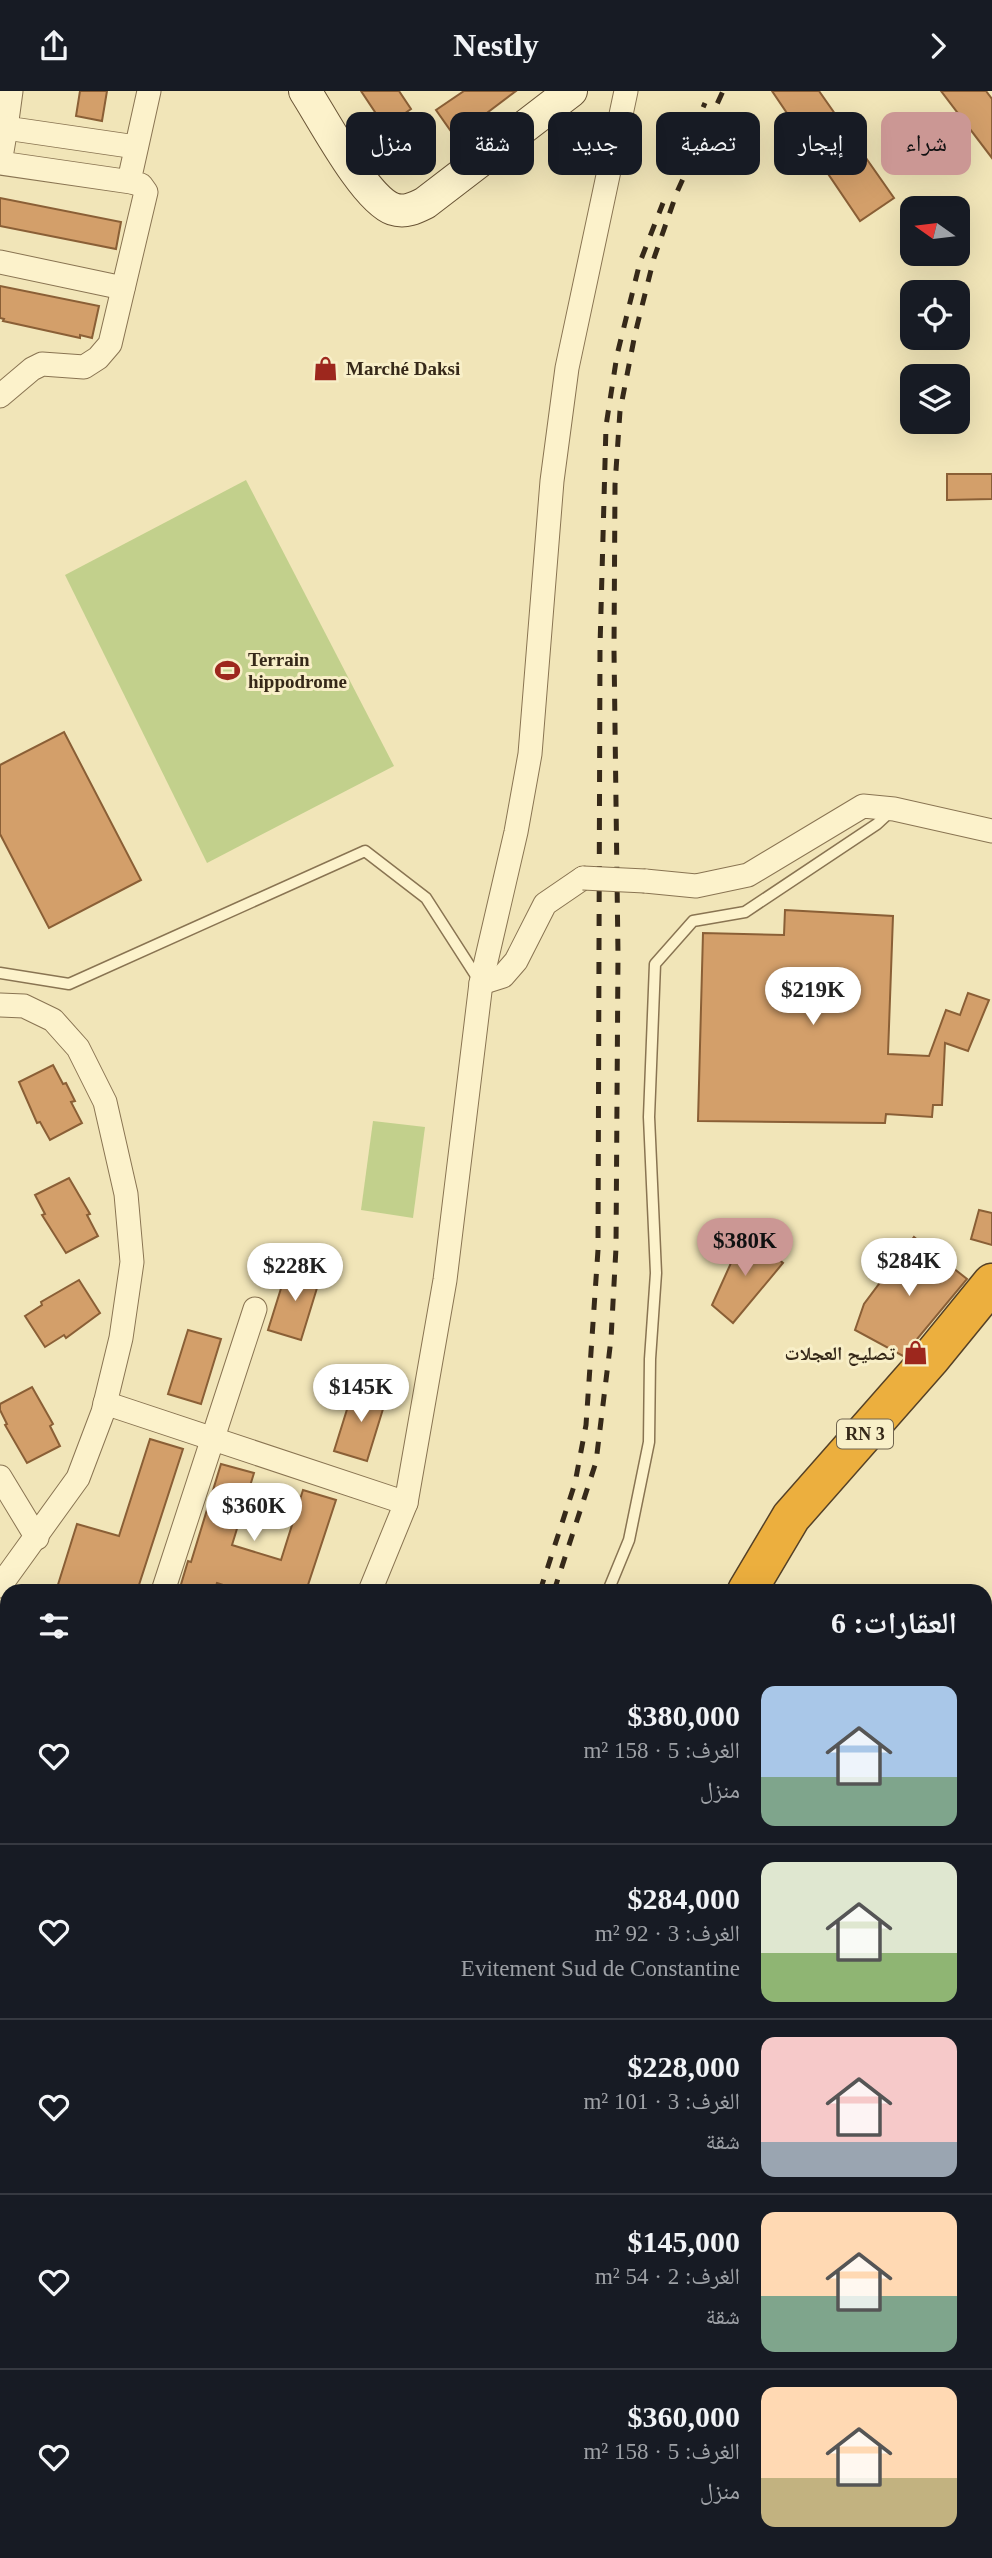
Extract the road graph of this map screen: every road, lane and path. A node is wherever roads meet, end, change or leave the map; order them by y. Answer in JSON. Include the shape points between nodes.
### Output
{"nodes":[{"id":1,"x":11,"y":91,"type":"edge"},
{"id":2,"x":149,"y":91,"type":"edge"},
{"id":3,"x":305,"y":91,"type":"edge"},
{"id":4,"x":571,"y":91,"type":"edge"},
{"id":5,"x":626,"y":91,"type":"edge"},
{"id":6,"x":6,"y":128,"type":"junction"},
{"id":7,"x":136,"y":147,"type":"junction"},
{"id":8,"x":131,"y":182,"type":"junction"},
{"id":9,"x":0,"y":262,"type":"edge"},
{"id":10,"x":123,"y":288,"type":"junction"},
{"id":11,"x":0,"y":396,"type":"edge"},
{"id":12,"x":894,"y":809,"type":"junction"},
{"id":13,"x":992,"y":831,"type":"edge"},
{"id":14,"x":0,"y":973,"type":"edge"},
{"id":15,"x":481,"y":983,"type":"junction"},
{"id":16,"x":0,"y":1005,"type":"edge"},
{"id":17,"x":992,"y":1283,"type":"edge"},
{"id":18,"x":255,"y":1309,"type":"dead end"},
{"id":19,"x":992,"y":1323,"type":"edge"},
{"id":20,"x":105,"y":1403,"type":"junction"},
{"id":21,"x":213,"y":1439,"type":"junction"},
{"id":22,"x":0,"y":1477,"type":"edge"},
{"id":23,"x":406,"y":1503,"type":"junction"},
{"id":24,"x":37,"y":1538,"type":"junction"},
{"id":25,"x":2,"y":1584,"type":"edge"},
{"id":26,"x":165,"y":1584,"type":"edge"},
{"id":27,"x":373,"y":1584,"type":"edge"},
{"id":28,"x":611,"y":1584,"type":"edge"},
{"id":29,"x":751,"y":1584,"type":"edge"},
{"id":30,"x":776,"y":1584,"type":"edge"}],
"edges":[{"from":1,"to":6,"type":"street"},
{"from":2,"to":7,"type":"street"},
{"from":3,"to":4,"type":"main road","via":[[377,199],[407,211],[425,203]]},
{"from":5,"to":15,"type":"street","via":[[567,368],[552,481],[530,754]]},
{"from":6,"to":7,"type":"street"},
{"from":6,"to":8,"type":"street","via":[[0,163]]},
{"from":7,"to":8,"type":"street"},
{"from":8,"to":10,"type":"street","via":[[146,191]]},
{"from":9,"to":10,"type":"street"},
{"from":10,"to":11,"type":"street","via":[[110,344],[98,358],[84,367],[42,364]]},
{"from":12,"to":13,"type":"street"},
{"from":12,"to":15,"type":"street","bridge":true,"via":[[863,806],[748,875],[696,886],[583,878],[545,904],[516,961],[503,976]]},
{"from":12,"to":28,"type":"lane","via":[[745,912],[693,921],[655,964],[649,1117],[656,1273],[649,1443],[629,1540]]},
{"from":14,"to":15,"type":"lane","via":[[69,984],[365,851],[426,898]]},
{"from":15,"to":23,"type":"street","via":[[445,1280]]},
{"from":16,"to":20,"type":"street","via":[[24,1006],[52,1020],[78,1048],[105,1102],[125,1194],[132,1262]]},
{"from":17,"to":29,"type":"highway","number":"RN 3","via":[[790,1517]]},
{"from":18,"to":21,"type":"street"},
{"from":19,"to":30,"type":"highway","number":"RN 3","via":[[831,1506]]},
{"from":20,"to":21,"type":"street"},
{"from":20,"to":24,"type":"street","via":[[78,1478]]},
{"from":21,"to":23,"type":"street"},
{"from":21,"to":26,"type":"street"},
{"from":22,"to":24,"type":"street"},
{"from":23,"to":27,"type":"street"},
{"from":24,"to":25,"type":"street"}]}
